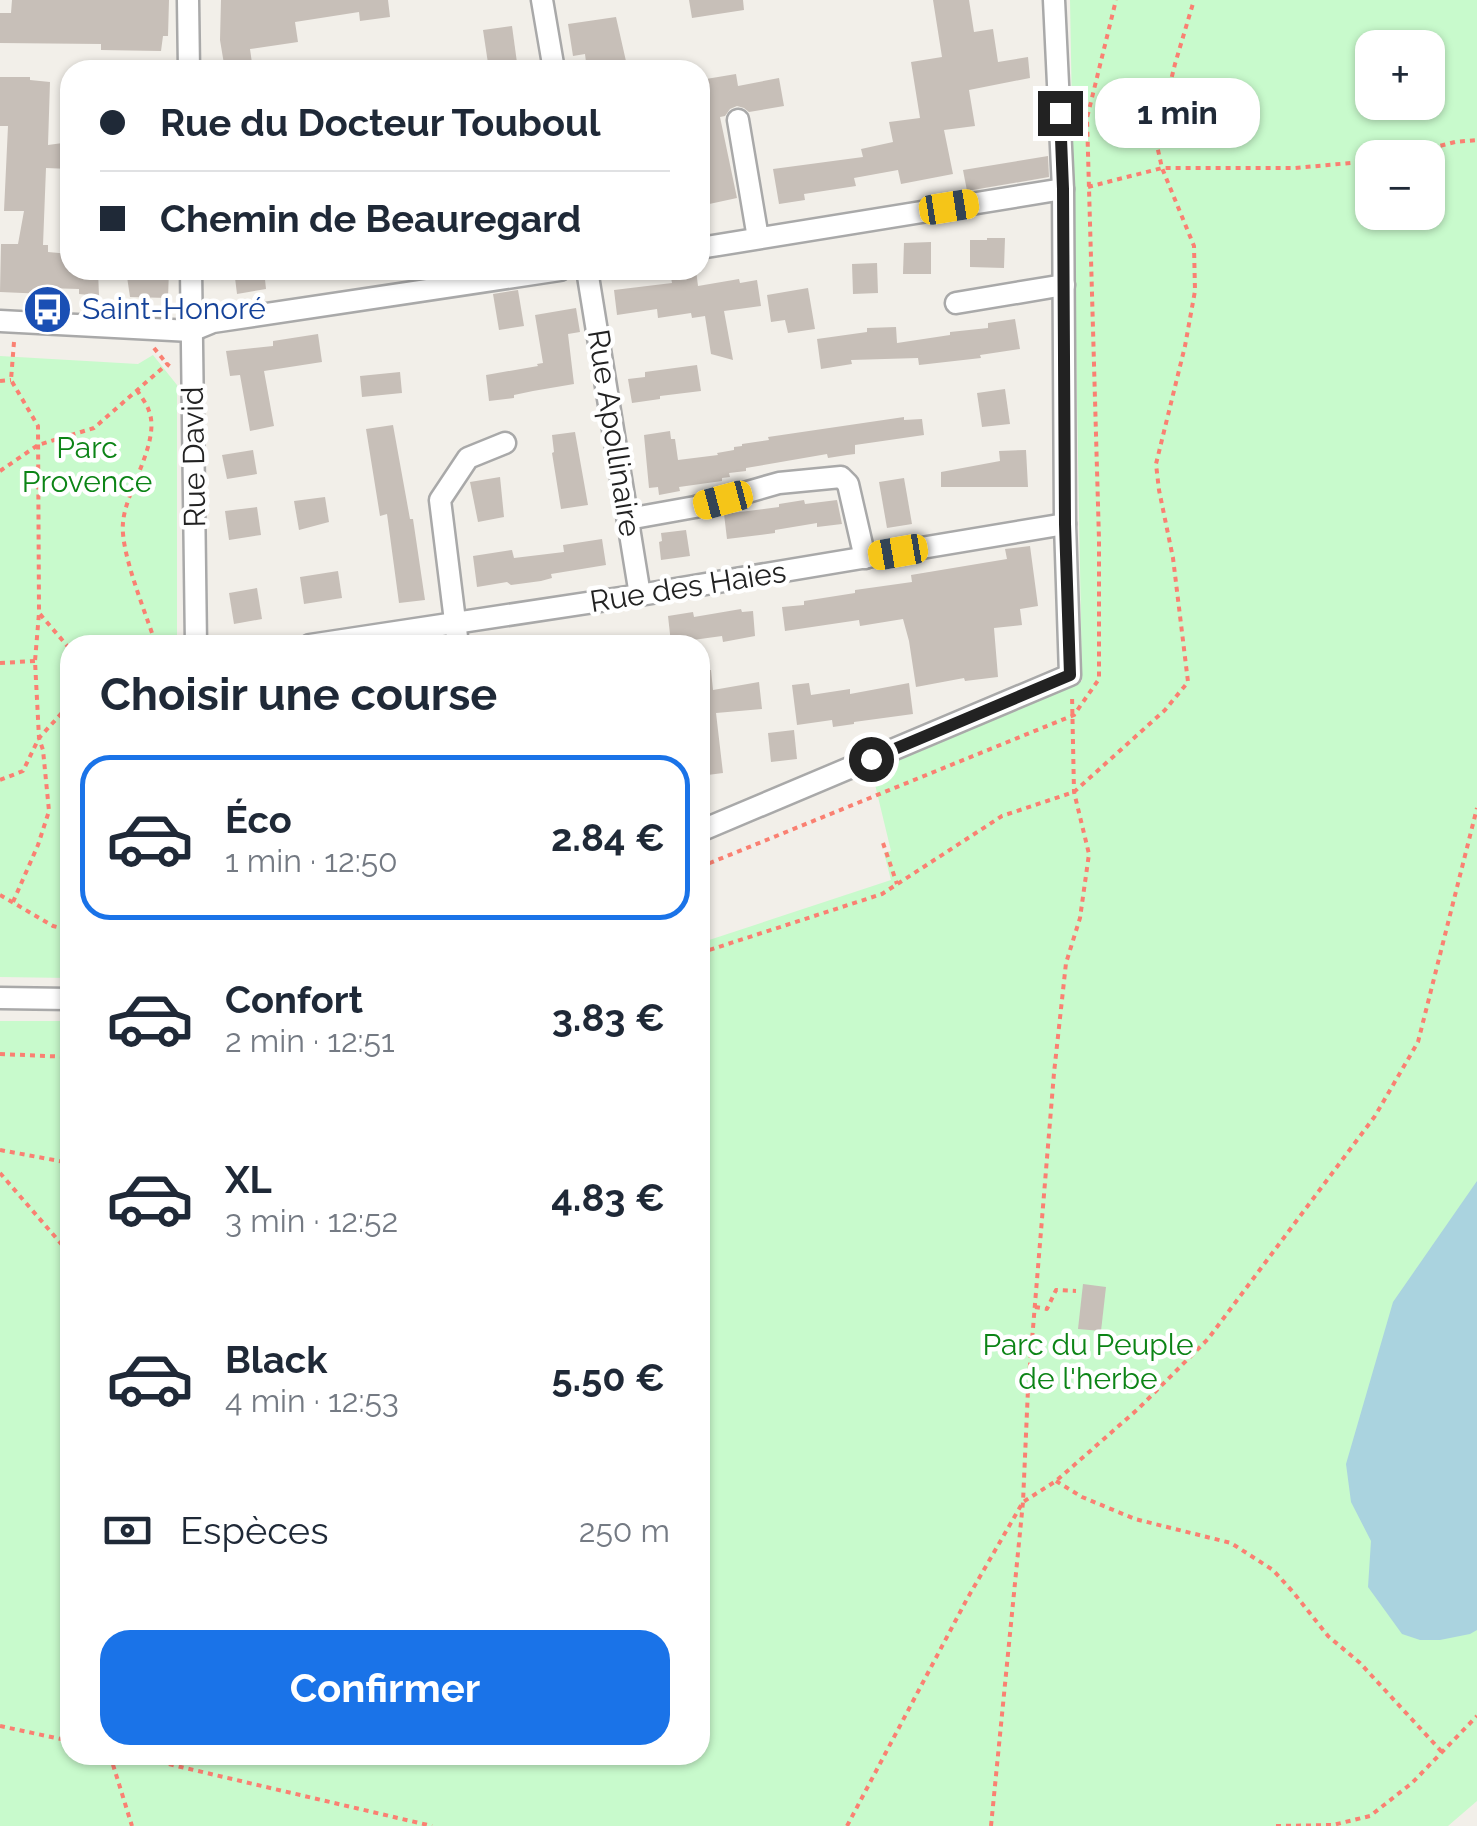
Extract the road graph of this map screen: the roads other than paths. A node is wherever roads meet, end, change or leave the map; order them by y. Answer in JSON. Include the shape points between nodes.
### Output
{"nodes":[{"id":1,"x":188,"y":0,"type":"edge"},
{"id":2,"x":542,"y":0,"type":"edge"},
{"id":3,"x":1054,"y":0,"type":"edge"},
{"id":4,"x":189,"y":60,"type":"edge"},
{"id":5,"x":552,"y":60,"type":"edge"},
{"id":6,"x":738,"y":120,"type":"dead end"},
{"id":7,"x":1063,"y":189,"type":"junction"},
{"id":8,"x":758,"y":238,"type":"junction"},
{"id":9,"x":710,"y":246,"type":"edge"},
{"id":10,"x":190,"y":280,"type":"edge"},
{"id":11,"x":493,"y":280,"type":"edge"},
{"id":12,"x":589,"y":280,"type":"edge"},
{"id":13,"x":1064,"y":285,"type":"junction"},
{"id":14,"x":956,"y":303,"type":"dead end"},
{"id":15,"x":7,"y":321,"type":"edge"},
{"id":16,"x":191,"y":331,"type":"junction"},
{"id":17,"x":505,"y":443,"type":"dead end"},
{"id":18,"x":628,"y":520,"type":"junction"},
{"id":19,"x":1065,"y":524,"type":"junction"},
{"id":20,"x":865,"y":558,"type":"junction"},
{"id":21,"x":640,"y":595,"type":"junction"},
{"id":22,"x":454,"y":623,"type":"junction"},
{"id":23,"x":196,"y":635,"type":"edge"},
{"id":24,"x":375,"y":635,"type":"edge"},
{"id":25,"x":456,"y":635,"type":"edge"},
{"id":26,"x":710,"y":827,"type":"edge"},
{"id":27,"x":0,"y":998,"type":"edge"},
{"id":28,"x":60,"y":998,"type":"edge"}],
"edges":[{"from":1,"to":4,"type":"street"},
{"from":2,"to":5,"type":"street"},
{"from":3,"to":7,"type":"street"},
{"from":6,"to":8,"type":"street"},
{"from":7,"to":8,"type":"street"},
{"from":7,"to":13,"type":"street"},
{"from":8,"to":9,"type":"street"},
{"from":10,"to":16,"type":"street","name":"Rue David"},
{"from":11,"to":16,"type":"street","via":[[213,322]]},
{"from":12,"to":18,"type":"street","name":"Rue Apollinaire"},
{"from":13,"to":14,"type":"street"},
{"from":13,"to":19,"type":"street"},
{"from":15,"to":16,"type":"street"},
{"from":16,"to":23,"type":"street","name":"Rue David"},
{"from":17,"to":22,"type":"street","via":[[468,458],[440,500]]},
{"from":18,"to":20,"type":"street","via":[[780,484],[841,477]]},
{"from":18,"to":21,"type":"street","name":"Rue Apollinaire"},
{"from":19,"to":20,"type":"street","name":"Rue des Haies"},
{"from":19,"to":26,"type":"street","via":[[1070,675]]},
{"from":20,"to":21,"type":"street","name":"Rue des Haies"},
{"from":21,"to":22,"type":"street","name":"Rue des Haies"},
{"from":22,"to":24,"type":"street","name":"Rue des Haies"},
{"from":22,"to":25,"type":"street"},
{"from":27,"to":28,"type":"street"}]}
